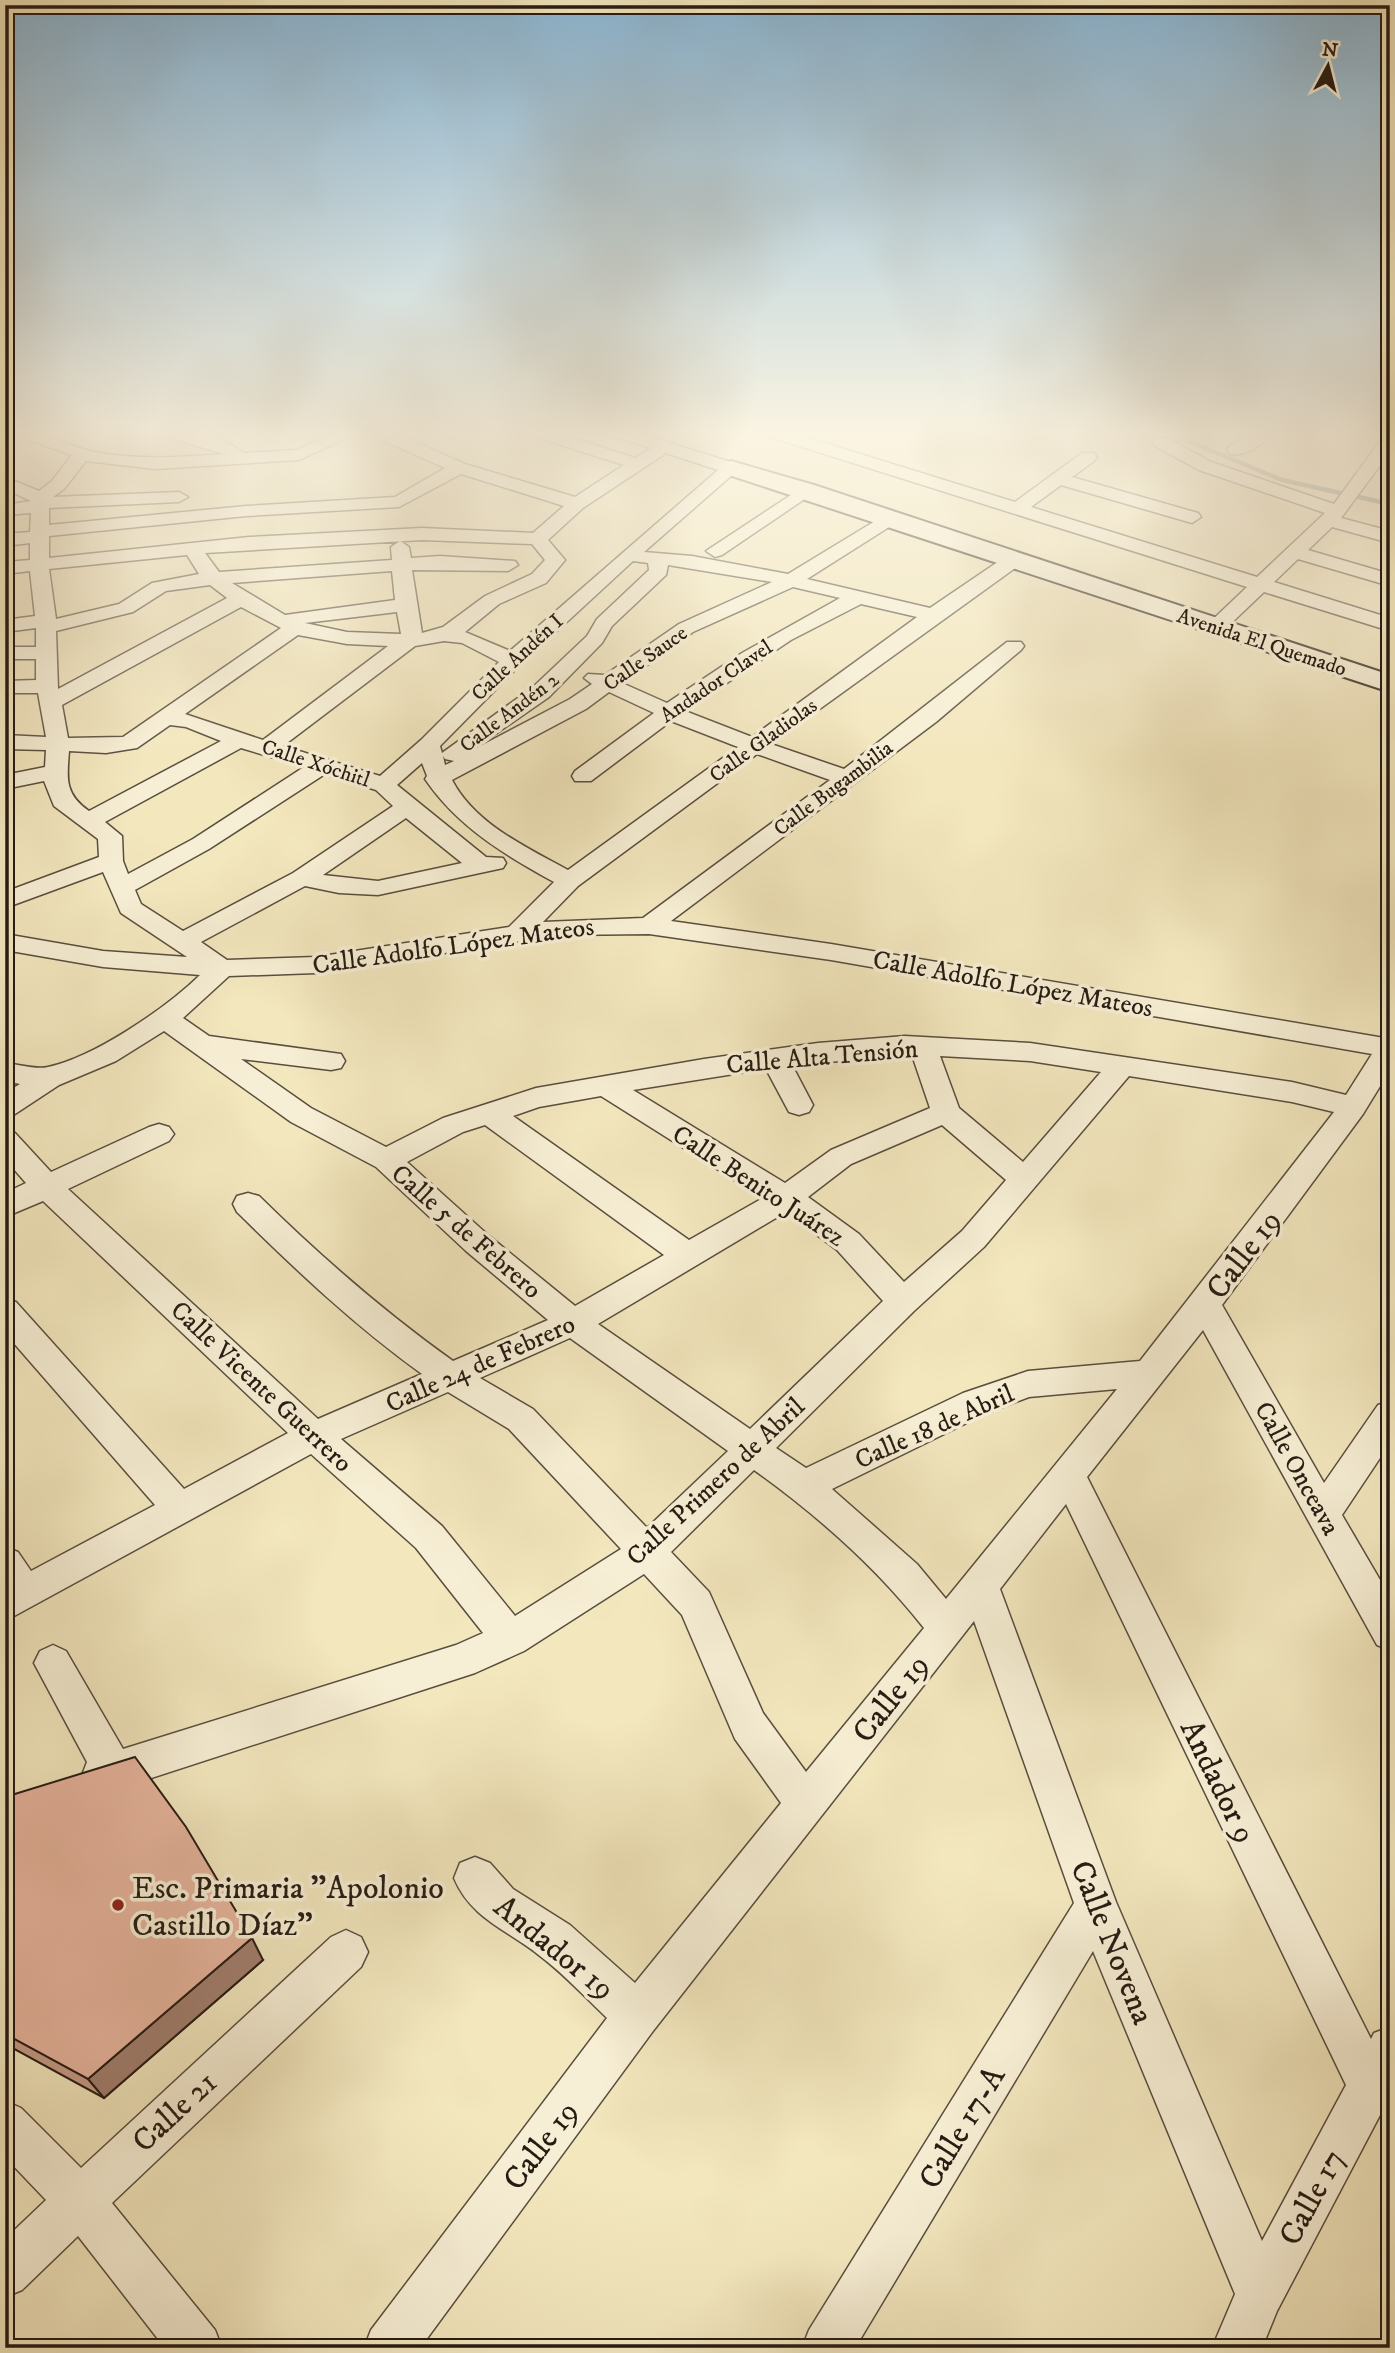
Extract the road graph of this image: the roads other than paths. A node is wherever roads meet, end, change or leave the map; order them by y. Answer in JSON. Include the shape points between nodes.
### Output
{"nodes":[{"id":1,"x":40,"y":541,"type":"edge"},
{"id":2,"x":290,"y":541,"type":"edge"},
{"id":3,"x":400,"y":541,"type":"edge"},
{"id":4,"x":539,"y":541,"type":"edge"},
{"id":5,"x":645,"y":541,"type":"edge"},
{"id":6,"x":731,"y":541,"type":"edge"},
{"id":7,"x":854,"y":541,"type":"edge"},
{"id":8,"x":960,"y":541,"type":"edge"},
{"id":9,"x":1123,"y":541,"type":"edge"},
{"id":10,"x":1310,"y":541,"type":"edge"},
{"id":11,"x":249,"y":543,"type":"joint"},
{"id":12,"x":194,"y":549,"type":"junction"},
{"id":13,"x":716,"y":551,"type":"dead end"},
{"id":14,"x":1298,"y":553,"type":"junction"},
{"id":15,"x":629,"y":555,"type":"junction"},
{"id":16,"x":1015,"y":559,"type":"junction"},
{"id":17,"x":657,"y":560,"type":"junction"},
{"id":18,"x":39,"y":564,"type":"junction"},
{"id":19,"x":508,"y":565,"type":"dead end"},
{"id":20,"x":401,"y":567,"type":"junction"},
{"id":21,"x":5,"y":568,"type":"edge"},
{"id":22,"x":211,"y":579,"type":"junction"},
{"id":23,"x":1390,"y":580,"type":"edge"},
{"id":24,"x":790,"y":581,"type":"junction"},
{"id":25,"x":1264,"y":585,"type":"junction"},
{"id":26,"x":242,"y":598,"type":"junction"},
{"id":27,"x":856,"y":598,"type":"junction"},
{"id":28,"x":405,"y":605,"type":"junction"},
{"id":29,"x":933,"y":615,"type":"junction"},
{"id":30,"x":290,"y":623,"type":"junction"},
{"id":31,"x":46,"y":624,"type":"junction"},
{"id":32,"x":1390,"y":625,"type":"edge"},
{"id":33,"x":5,"y":626,"type":"edge"},
{"id":34,"x":1216,"y":627,"type":"junction"},
{"id":35,"x":444,"y":635,"type":"junction"},
{"id":36,"x":411,"y":639,"type":"junction"},
{"id":37,"x":1014,"y":646,"type":"dead end"},
{"id":38,"x":5,"y":653,"type":"edge"},
{"id":39,"x":47,"y":653,"type":"junction"},
{"id":40,"x":513,"y":661,"type":"junction"},
{"id":41,"x":569,"y":667,"type":"junction"},
{"id":42,"x":609,"y":684,"type":"junction"},
{"id":43,"x":1390,"y":684,"type":"edge"},
{"id":44,"x":5,"y":687,"type":"edge"},
{"id":45,"x":49,"y":694,"type":"junction"},
{"id":46,"x":669,"y":712,"type":"junction"},
{"id":47,"x":169,"y":718,"type":"junction"},
{"id":48,"x":239,"y":740,"type":"junction"},
{"id":49,"x":5,"y":742,"type":"edge"},
{"id":50,"x":58,"y":742,"type":"junction"},
{"id":51,"x":755,"y":746,"type":"junction"},
{"id":52,"x":268,"y":747,"type":"junction"},
{"id":53,"x":432,"y":764,"type":"junction"},
{"id":54,"x":323,"y":765,"type":"junction"},
{"id":55,"x":57,"y":772,"type":"junction"},
{"id":56,"x":583,"y":776,"type":"dead end"},
{"id":57,"x":847,"y":777,"type":"junction"},
{"id":58,"x":5,"y":782,"type":"edge"},
{"id":59,"x":384,"y":785,"type":"junction"},
{"id":60,"x":407,"y":807,"type":"junction"},
{"id":61,"x":89,"y":821,"type":"junction"},
{"id":62,"x":533,"y":860,"type":"junction"},
{"id":63,"x":111,"y":861,"type":"junction"},
{"id":64,"x":480,"y":864,"type":"junction"},
{"id":65,"x":302,"y":877,"type":"junction"},
{"id":66,"x":569,"y":881,"type":"junction"},
{"id":67,"x":120,"y":888,"type":"junction"},
{"id":68,"x":5,"y":901,"type":"edge"},
{"id":69,"x":649,"y":926,"type":"junction"},
{"id":70,"x":519,"y":931,"type":"junction"},
{"id":71,"x":184,"y":941,"type":"junction"},
{"id":72,"x":5,"y":942,"type":"edge"},
{"id":73,"x":222,"y":968,"type":"junction"},
{"id":74,"x":165,"y":1018,"type":"junction"},
{"id":75,"x":202,"y":1045,"type":"junction"},
{"id":76,"x":923,"y":1046,"type":"junction"},
{"id":77,"x":1390,"y":1048,"type":"edge"},
{"id":78,"x":775,"y":1058,"type":"junction"},
{"id":79,"x":331,"y":1060,"type":"dead end"},
{"id":80,"x":1122,"y":1066,"type":"junction"},
{"id":81,"x":5,"y":1072,"type":"edge"},
{"id":82,"x":49,"y":1078,"type":"junction"},
{"id":83,"x":602,"y":1084,"type":"junction"},
{"id":84,"x":799,"y":1105,"type":"dead end"},
{"id":85,"x":5,"y":1107,"type":"edge"},
{"id":86,"x":1353,"y":1107,"type":"junction"},
{"id":87,"x":487,"y":1112,"type":"junction"},
{"id":88,"x":947,"y":1114,"type":"junction"},
{"id":89,"x":159,"y":1134,"type":"dead end"},
{"id":90,"x":5,"y":1140,"type":"edge"},
{"id":91,"x":386,"y":1160,"type":"junction"},
{"id":92,"x":1024,"y":1180,"type":"junction"},
{"id":93,"x":46,"y":1186,"type":"junction"},
{"id":94,"x":785,"y":1199,"type":"junction"},
{"id":95,"x":248,"y":1204,"type":"dead end"},
{"id":96,"x":5,"y":1206,"type":"edge"},
{"id":97,"x":690,"y":1257,"type":"junction"},
{"id":98,"x":903,"y":1302,"type":"junction"},
{"id":99,"x":1205,"y":1304,"type":"junction"},
{"id":100,"x":5,"y":1311,"type":"edge"},
{"id":101,"x":573,"y":1323,"type":"junction"},
{"id":102,"x":1152,"y":1373,"type":"junction"},
{"id":103,"x":451,"y":1377,"type":"junction"},
{"id":104,"x":1390,"y":1415,"type":"edge"},
{"id":105,"x":314,"y":1436,"type":"junction"},
{"id":106,"x":752,"y":1448,"type":"junction"},
{"id":107,"x":1069,"y":1475,"type":"junction"},
{"id":108,"x":804,"y":1486,"type":"junction"},
{"id":109,"x":180,"y":1509,"type":"junction"},
{"id":110,"x":1324,"y":1513,"type":"junction"},
{"id":111,"x":646,"y":1552,"type":"junction"},
{"id":112,"x":5,"y":1563,"type":"edge"},
{"id":113,"x":980,"y":1585,"type":"junction"},
{"id":114,"x":15,"y":1599,"type":"edge"},
{"id":115,"x":946,"y":1627,"type":"junction"},
{"id":116,"x":1390,"y":1633,"type":"edge"},
{"id":117,"x":511,"y":1639,"type":"junction"},
{"id":118,"x":53,"y":1663,"type":"dead end"},
{"id":119,"x":114,"y":1771,"type":"junction"},
{"id":120,"x":66,"y":1786,"type":"edge"},
{"id":121,"x":806,"y":1805,"type":"junction"},
{"id":122,"x":475,"y":1878,"type":"dead end"},
{"id":123,"x":1096,"y":1906,"type":"junction"},
{"id":124,"x":346,"y":1952,"type":"dead end"},
{"id":125,"x":637,"y":2015,"type":"junction"},
{"id":126,"x":1380,"y":2067,"type":"edge"},
{"id":127,"x":5,"y":2124,"type":"edge"},
{"id":128,"x":80,"y":2201,"type":"junction"},
{"id":129,"x":5,"y":2273,"type":"edge"},
{"id":130,"x":1260,"y":2294,"type":"junction"},
{"id":131,"x":197,"y":2348,"type":"edge"},
{"id":132,"x":389,"y":2348,"type":"edge"},
{"id":133,"x":827,"y":2348,"type":"edge"},
{"id":134,"x":1237,"y":2348,"type":"edge"}],
"edges":[{"from":1,"to":18,"type":"street"},
{"from":2,"to":11,"type":"street"},
{"from":3,"to":20,"type":"street"},
{"from":4,"to":35,"type":"street","via":[[555,560],[551,570],[497,597]]},
{"from":5,"to":15,"type":"street","name":"Calle Andén I"},
{"from":6,"to":13,"type":"street"},
{"from":7,"to":24,"type":"street","name":"Calle Sauce"},
{"from":8,"to":16,"type":"main road","name":"Avenida El Quemado"},
{"from":9,"to":25,"type":"street"},
{"from":10,"to":14,"type":"street"},
{"from":11,"to":12,"type":"street"},
{"from":12,"to":18,"type":"street"},
{"from":12,"to":22,"type":"street"},
{"from":14,"to":23,"type":"street"},
{"from":14,"to":25,"type":"street"},
{"from":15,"to":17,"type":"street"},
{"from":15,"to":40,"type":"street","name":"Calle Andén I"},
{"from":16,"to":29,"type":"street","name":"Calle Gladiolas"},
{"from":16,"to":34,"type":"main road","name":"Avenida El Quemado"},
{"from":17,"to":24,"type":"street"},
{"from":17,"to":41,"type":"street","name":"Calle Andén 2","via":[[659,571],[652,581],[604,623]]},
{"from":18,"to":21,"type":"street"},
{"from":18,"to":31,"type":"street"},
{"from":19,"to":20,"type":"street","via":[[472,562]]},
{"from":20,"to":22,"type":"street"},
{"from":20,"to":28,"type":"street"},
{"from":22,"to":26,"type":"street"},
{"from":22,"to":31,"type":"street","via":[[171,583],[126,608]]},
{"from":24,"to":27,"type":"street"},
{"from":24,"to":42,"type":"street","name":"Calle Sauce","via":[[686,628]]},
{"from":25,"to":32,"type":"street"},
{"from":25,"to":34,"type":"street"},
{"from":26,"to":30,"type":"street"},
{"from":26,"to":45,"type":"street"},
{"from":27,"to":29,"type":"street"},
{"from":27,"to":46,"type":"street","name":"Andador Clavel","via":[[727,669]]},
{"from":28,"to":30,"type":"street"},
{"from":28,"to":36,"type":"street"},
{"from":29,"to":51,"type":"street","name":"Calle Gladiolas"},
{"from":30,"to":36,"type":"street","via":[[356,638]]},
{"from":30,"to":47,"type":"street"},
{"from":31,"to":33,"type":"street"},
{"from":31,"to":39,"type":"street"},
{"from":34,"to":43,"type":"main road","name":"Avenida El Quemado"},
{"from":35,"to":36,"type":"street"},
{"from":35,"to":40,"type":"street","via":[[467,638]]},
{"from":36,"to":52,"type":"street"},
{"from":37,"to":57,"type":"street","name":"Calle Bugambilia"},
{"from":38,"to":39,"type":"street"},
{"from":39,"to":45,"type":"street"},
{"from":40,"to":53,"type":"street","name":"Calle Andén I"},
{"from":41,"to":42,"type":"street"},
{"from":41,"to":53,"type":"street","name":"Calle Andén 2","via":[[525,704]]},
{"from":42,"to":46,"type":"street"},
{"from":42,"to":53,"type":"street","name":"Calle Sauce","via":[[518,737]]},
{"from":44,"to":45,"type":"street"},
{"from":45,"to":50,"type":"street"},
{"from":46,"to":51,"type":"street"},
{"from":46,"to":56,"type":"street","name":"Andador Clavel"},
{"from":47,"to":48,"type":"street","name":"Calle Xóchitl"},
{"from":47,"to":50,"type":"street","via":[[119,746]]},
{"from":48,"to":52,"type":"street","name":"Calle Xóchitl"},
{"from":48,"to":61,"type":"street"},
{"from":49,"to":50,"type":"street"},
{"from":50,"to":55,"type":"street"},
{"from":51,"to":57,"type":"street"},
{"from":51,"to":66,"type":"street","name":"Calle Gladiolas"},
{"from":52,"to":54,"type":"street","name":"Calle Xóchitl"},
{"from":53,"to":59,"type":"street"},
{"from":53,"to":62,"type":"street","via":[[444,792],[487,833]]},
{"from":54,"to":59,"type":"street","name":"Calle Xóchitl"},
{"from":54,"to":67,"type":"street","via":[[213,837]]},
{"from":55,"to":58,"type":"street"},
{"from":55,"to":61,"type":"street","via":[[55,786],[62,801]]},
{"from":57,"to":69,"type":"street","name":"Calle Bugambilia"},
{"from":59,"to":60,"type":"street","name":"Calle Xóchitl"},
{"from":60,"to":64,"type":"street","name":"Calle Xóchitl"},
{"from":60,"to":65,"type":"street"},
{"from":61,"to":63,"type":"street","via":[[110,836]]},
{"from":62,"to":64,"type":"street"},
{"from":62,"to":66,"type":"street"},
{"from":63,"to":67,"type":"street"},
{"from":63,"to":68,"type":"street"},
{"from":64,"to":65,"type":"street","via":[[378,888],[339,886]]},
{"from":65,"to":71,"type":"street"},
{"from":66,"to":70,"type":"street","name":"Calle Gladiolas"},
{"from":67,"to":71,"type":"street","via":[[130,908]]},
{"from":69,"to":70,"type":"street","name":"Calle Adolfo López Mateos"},
{"from":69,"to":77,"type":"street","name":"Calle Adolfo López Mateos","via":[[831,952]]},
{"from":70,"to":73,"type":"street","name":"Calle Adolfo López Mateos","via":[[316,965]]},
{"from":71,"to":73,"type":"street"},
{"from":72,"to":73,"type":"street","name":"Calle Adolfo López Mateos","via":[[103,959]]},
{"from":73,"to":74,"type":"street"},
{"from":74,"to":75,"type":"street","name":"Calle 5 de Febrero"},
{"from":74,"to":82,"type":"street","via":[[106,1054]]},
{"from":75,"to":79,"type":"street"},
{"from":75,"to":91,"type":"street","name":"Calle 5 de Febrero","via":[[301,1115]]},
{"from":76,"to":78,"type":"street","name":"Calle Alta Tensión"},
{"from":76,"to":80,"type":"street","name":"Calle Alta Tensión","via":[[1030,1052]]},
{"from":76,"to":88,"type":"street"},
{"from":77,"to":86,"type":"street","name":"Calle 19"},
{"from":78,"to":83,"type":"street","name":"Calle Alta Tensión"},
{"from":78,"to":84,"type":"street"},
{"from":80,"to":86,"type":"street","name":"Calle Alta Tensión","via":[[1292,1092]]},
{"from":80,"to":92,"type":"street","name":"Calle Primero de Abril"},
{"from":81,"to":82,"type":"street"},
{"from":82,"to":85,"type":"street"},
{"from":83,"to":87,"type":"street","name":"Calle Alta Tensión"},
{"from":83,"to":94,"type":"street","name":"Calle Benito Juárez"},
{"from":86,"to":99,"type":"street","name":"Calle 19"},
{"from":87,"to":91,"type":"street","name":"Calle Alta Tensión"},
{"from":87,"to":97,"type":"street"},
{"from":88,"to":92,"type":"street"},
{"from":88,"to":94,"type":"street","name":"Calle 24 de Febrero","via":[[841,1157]]},
{"from":89,"to":93,"type":"street"},
{"from":90,"to":93,"type":"street","name":"Calle Vicente Guerrero"},
{"from":91,"to":101,"type":"street","name":"Calle 5 de Febrero"},
{"from":92,"to":98,"type":"street","name":"Calle Primero de Abril","via":[[973,1239]]},
{"from":93,"to":96,"type":"street"},
{"from":93,"to":105,"type":"street","name":"Calle Vicente Guerrero"},
{"from":94,"to":97,"type":"street","name":"Calle 24 de Febrero"},
{"from":94,"to":98,"type":"street","name":"Calle Benito Juárez","via":[[848,1242]]},
{"from":95,"to":103,"type":"street","via":[[320,1275]]},
{"from":97,"to":101,"type":"street","name":"Calle 24 de Febrero"},
{"from":98,"to":106,"type":"street","name":"Calle Primero de Abril"},
{"from":99,"to":102,"type":"street","name":"Calle 19"},
{"from":99,"to":110,"type":"street","name":"Calle Onceava"},
{"from":100,"to":109,"type":"street"},
{"from":101,"to":103,"type":"street","name":"Calle 24 de Febrero"},
{"from":101,"to":106,"type":"street","name":"Calle 5 de Febrero"},
{"from":102,"to":107,"type":"street","name":"Calle 19"},
{"from":102,"to":108,"type":"street","name":"Calle 18 de Abril","via":[[1028,1384],[975,1403]]},
{"from":103,"to":105,"type":"street","name":"Calle 24 de Febrero"},
{"from":103,"to":111,"type":"street","via":[[521,1419]]},
{"from":104,"to":110,"type":"street"},
{"from":105,"to":109,"type":"street","name":"Calle 24 de Febrero"},
{"from":105,"to":117,"type":"street","name":"Calle Vicente Guerrero","via":[[429,1537]]},
{"from":106,"to":108,"type":"street","name":"Calle 5 de Febrero"},
{"from":106,"to":111,"type":"street","name":"Calle Primero de Abril"},
{"from":107,"to":113,"type":"street","name":"Calle 19"},
{"from":107,"to":126,"type":"street","name":"Andador 9"},
{"from":108,"to":115,"type":"street","name":"Calle 5 de Febrero","via":[[904,1575]]},
{"from":109,"to":114,"type":"street","name":"Calle 24 de Febrero"},
{"from":110,"to":116,"type":"street","name":"Calle Onceava"},
{"from":111,"to":117,"type":"street","name":"Calle Primero de Abril"},
{"from":111,"to":121,"type":"street","via":[[696,1604],[750,1726]]},
{"from":112,"to":114,"type":"street"},
{"from":113,"to":115,"type":"street","name":"Calle 19"},
{"from":113,"to":123,"type":"street","name":"Calle Novena"},
{"from":115,"to":121,"type":"street","name":"Calle 19"},
{"from":117,"to":119,"type":"street","name":"Calle Primero de Abril","via":[[462,1661]]},
{"from":118,"to":119,"type":"street"},
{"from":119,"to":120,"type":"street","name":"Calle Primero de Abril"},
{"from":121,"to":125,"type":"street","name":"Calle 19"},
{"from":122,"to":125,"type":"street","name":"Andador 19","via":[[498,1904],[555,1940]]},
{"from":123,"to":130,"type":"street","name":"Calle Novena"},
{"from":123,"to":133,"type":"street","name":"Calle 17-A"},
{"from":124,"to":128,"type":"street","name":"Calle 21"},
{"from":125,"to":132,"type":"street","name":"Calle 19"},
{"from":126,"to":130,"type":"street","name":"Calle 17"},
{"from":127,"to":128,"type":"street"},
{"from":128,"to":129,"type":"street","name":"Calle 21"},
{"from":128,"to":131,"type":"street"},
{"from":130,"to":134,"type":"street","name":"Calle 17"}]}
